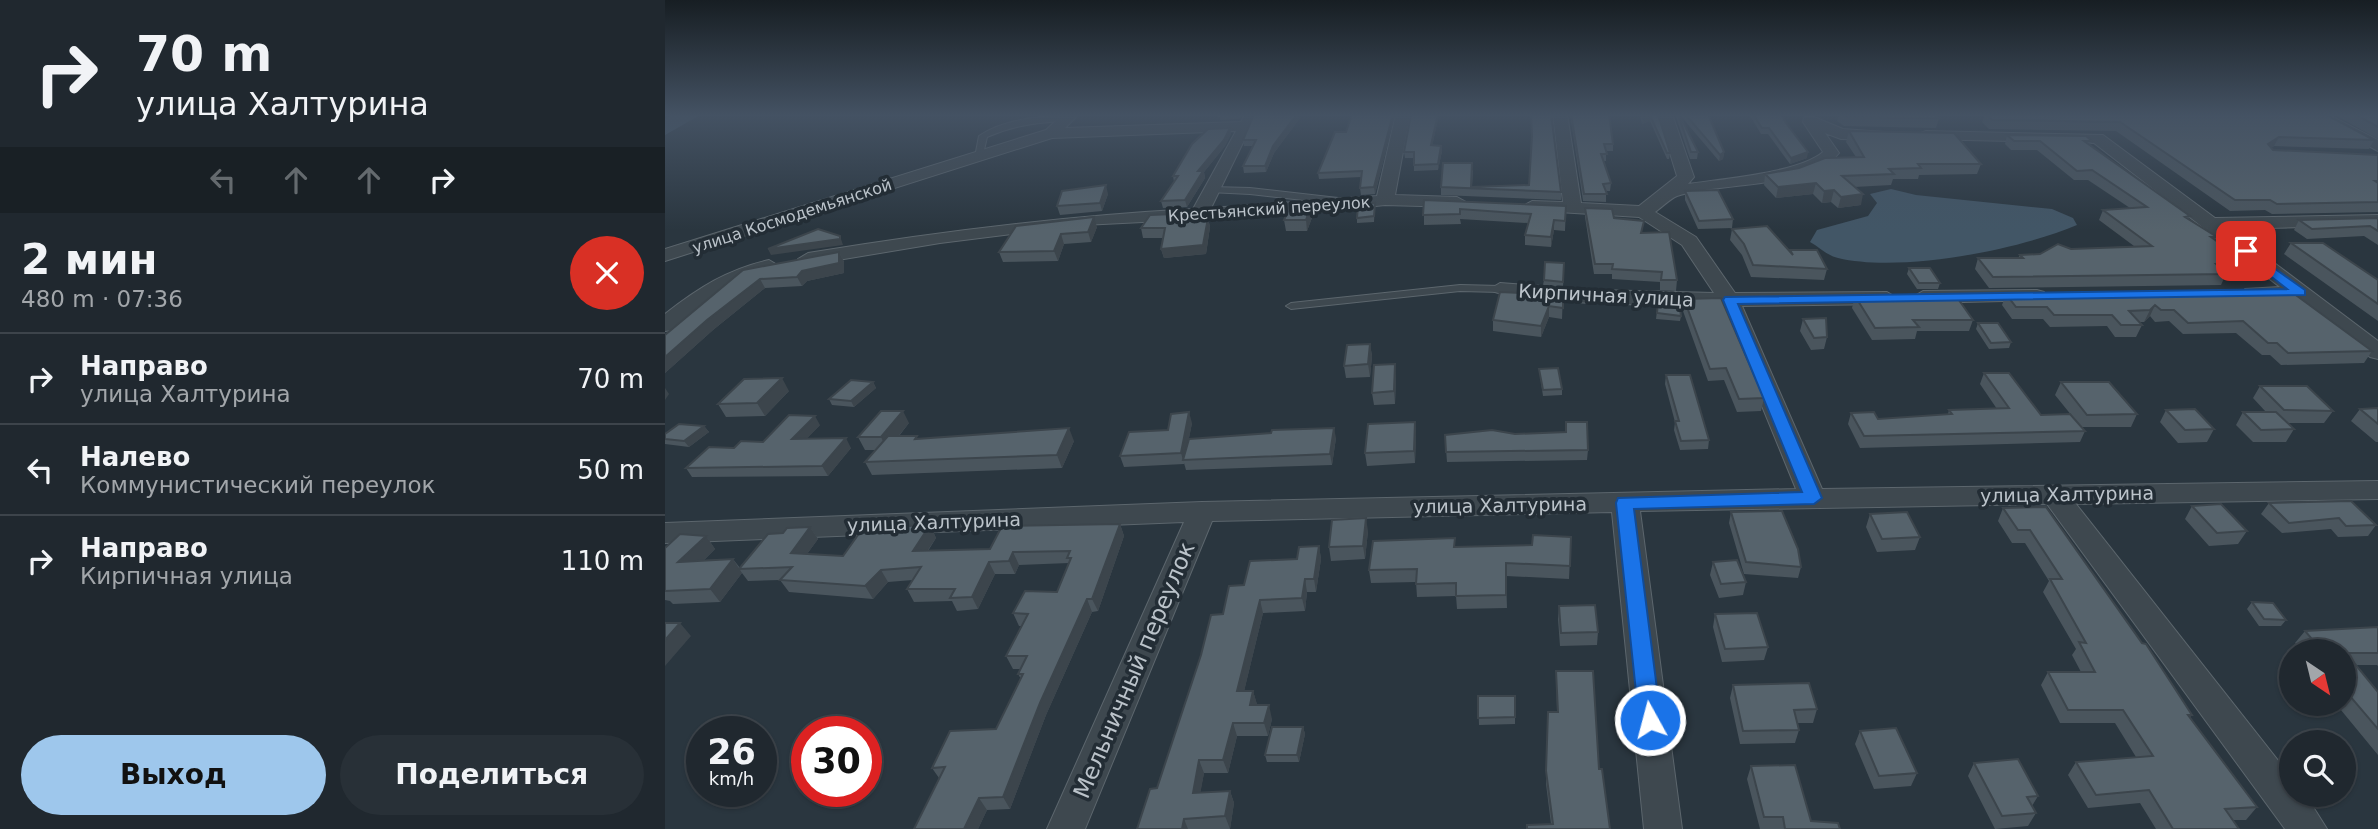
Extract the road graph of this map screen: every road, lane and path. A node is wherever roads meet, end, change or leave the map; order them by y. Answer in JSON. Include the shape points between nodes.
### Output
{"nodes":[{"id":1,"x":980,"y":153,"type":"edge"},
{"id":2,"x":990,"y":153,"type":"edge"},
{"id":3,"x":1232,"y":153,"type":"edge"},
{"id":4,"x":1395,"y":153,"type":"edge"},
{"id":5,"x":1565,"y":153,"type":"edge"},
{"id":6,"x":1678,"y":153,"type":"edge"},
{"id":7,"x":1831,"y":153,"type":"edge"},
{"id":8,"x":2117,"y":153,"type":"edge"},
{"id":9,"x":2354,"y":155,"type":"edge"},
{"id":10,"x":979,"y":156,"type":"junction"},
{"id":11,"x":2378,"y":157,"type":"edge"},
{"id":12,"x":1212,"y":190,"type":"junction"},
{"id":13,"x":1671,"y":192,"type":"junction"},
{"id":14,"x":1385,"y":200,"type":"junction"},
{"id":15,"x":1357,"y":203,"type":"junction"},
{"id":16,"x":1479,"y":203,"type":"edge"},
{"id":17,"x":1520,"y":205,"type":"edge"},
{"id":18,"x":1573,"y":208,"type":"junction"},
{"id":19,"x":1643,"y":212,"type":"junction"},
{"id":20,"x":1199,"y":214,"type":"junction"},
{"id":21,"x":2378,"y":220,"type":"edge"},
{"id":22,"x":2210,"y":224,"type":"junction"},
{"id":23,"x":709,"y":243,"type":"junction"},
{"id":24,"x":665,"y":255,"type":"edge"},
{"id":25,"x":749,"y":269,"type":"junction"},
{"id":26,"x":1500,"y":289,"type":"joint"},
{"id":27,"x":2231,"y":293,"type":"edge"},
{"id":28,"x":2300,"y":293,"type":"junction"},
{"id":29,"x":2064,"y":296,"type":"edge"},
{"id":30,"x":1730,"y":300,"type":"junction"},
{"id":31,"x":1291,"y":306,"type":"dead end"},
{"id":32,"x":665,"y":325,"type":"edge"},
{"id":33,"x":2378,"y":352,"type":"edge"},
{"id":34,"x":2378,"y":490,"type":"edge"},
{"id":35,"x":2054,"y":494,"type":"junction"},
{"id":36,"x":1814,"y":498,"type":"junction"},
{"id":37,"x":1625,"y":503,"type":"junction"},
{"id":38,"x":1202,"y":512,"type":"junction"},
{"id":39,"x":665,"y":533,"type":"edge"},
{"id":40,"x":1066,"y":829,"type":"edge"},
{"id":41,"x":1663,"y":829,"type":"edge"},
{"id":42,"x":2308,"y":829,"type":"edge"}],
"edges":[{"from":1,"to":10,"type":"lane"},
{"from":2,"to":10,"type":"street","name":"улица Космодемьянской"},
{"from":3,"to":12,"type":"street"},
{"from":4,"to":14,"type":"street"},
{"from":5,"to":18,"type":"street"},
{"from":6,"to":13,"type":"street","via":[[1686,177]]},
{"from":7,"to":13,"type":"street","via":[[1820,163],[1763,178]]},
{"from":8,"to":22,"type":"street"},
{"from":9,"to":11,"type":"street"},
{"from":10,"to":23,"type":"street","name":"улица Космодемьянской"},
{"from":12,"to":15,"type":"lane"},
{"from":12,"to":20,"type":"street"},
{"from":13,"to":19,"type":"street"},
{"from":14,"to":15,"type":"street","name":"Крестьянский переулок"},
{"from":14,"to":16,"type":"street","name":"Крестьянский переулок"},
{"from":15,"to":20,"type":"street","name":"Крестьянский переулок"},
{"from":17,"to":18,"type":"street"},
{"from":18,"to":19,"type":"street"},
{"from":19,"to":30,"type":"street","via":[[1689,241]]},
{"from":20,"to":25,"type":"street","name":"Крестьянский переулок","via":[[1083,220],[940,237]]},
{"from":21,"to":22,"type":"street"},
{"from":22,"to":28,"type":"street"},
{"from":23,"to":24,"type":"street","name":"улица Космодемьянской"},
{"from":23,"to":25,"type":"street"},
{"from":25,"to":32,"type":"street","name":"Крестьянский переулок","via":[[713,285]]},
{"from":26,"to":30,"type":"street","name":"Кирпичная улица","via":[[1568,297]]},
{"from":26,"to":31,"type":"lane","via":[[1459,288]]},
{"from":27,"to":28,"type":"street"},
{"from":28,"to":33,"type":"street"},
{"from":29,"to":30,"type":"street","name":"Кирпичная улица"},
{"from":30,"to":36,"type":"street"},
{"from":34,"to":35,"type":"street","name":"улица Халтурина"},
{"from":35,"to":36,"type":"street","name":"улица Халтурина"},
{"from":35,"to":42,"type":"street"},
{"from":36,"to":37,"type":"street","name":"улица Халтурина"},
{"from":37,"to":38,"type":"street","name":"улица Халтурина"},
{"from":37,"to":41,"type":"street"},
{"from":38,"to":39,"type":"street","name":"улица Халтурина"},
{"from":38,"to":40,"type":"street","name":"Мельничный переулок"}]}
